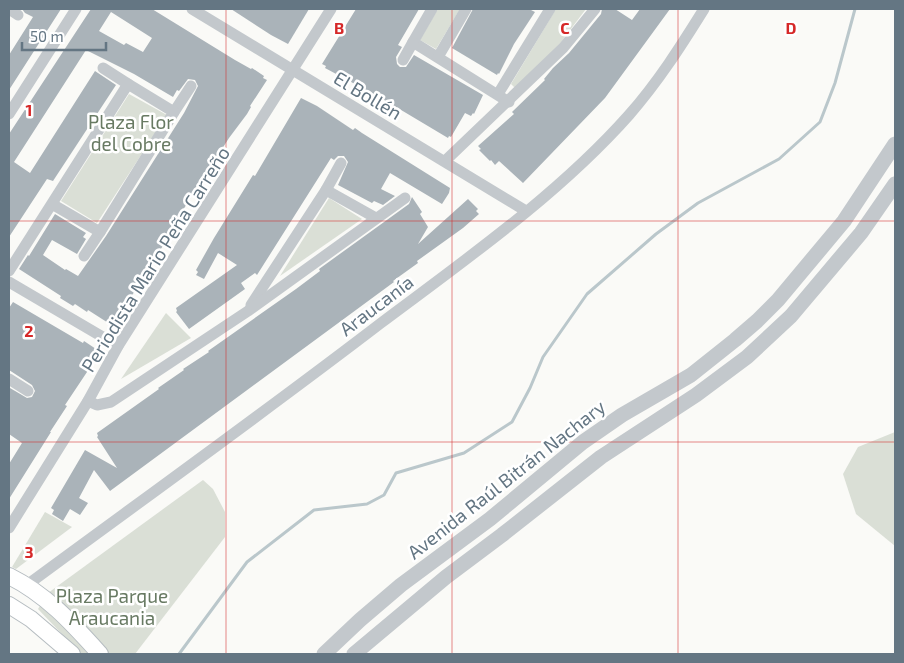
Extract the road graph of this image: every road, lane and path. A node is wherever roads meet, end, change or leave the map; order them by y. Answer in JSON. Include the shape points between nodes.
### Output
{"nodes":[{"id":1,"x":76,"y":9,"type":"edge"},
{"id":2,"x":192,"y":9,"type":"edge"},
{"id":3,"x":331,"y":9,"type":"edge"},
{"id":4,"x":432,"y":9,"type":"edge"},
{"id":5,"x":466,"y":9,"type":"edge"},
{"id":6,"x":550,"y":9,"type":"edge"},
{"id":7,"x":595,"y":9,"type":"edge"},
{"id":8,"x":704,"y":9,"type":"edge"},
{"id":9,"x":413,"y":42,"type":"junction"},
{"id":10,"x":438,"y":57,"type":"junction"},
{"id":11,"x":403,"y":60,"type":"dead end"},
{"id":12,"x":103,"y":68,"type":"dead end"},
{"id":13,"x":294,"y":70,"type":"junction"},
{"id":14,"x":128,"y":84,"type":"junction"},
{"id":15,"x":191,"y":86,"type":"dead end"},
{"id":16,"x":498,"y":94,"type":"junction"},
{"id":17,"x":509,"y":102,"type":"junction"},
{"id":18,"x":174,"y":112,"type":"junction"},
{"id":19,"x":9,"y":114,"type":"edge"},
{"id":20,"x":895,"y":144,"type":"edge"},
{"id":21,"x":445,"y":161,"type":"junction"},
{"id":22,"x":341,"y":164,"type":"dead end"},
{"id":23,"x":895,"y":184,"type":"edge"},
{"id":24,"x":326,"y":190,"type":"junction"},
{"id":25,"x":405,"y":198,"type":"dead end"},
{"id":26,"x":52,"y":204,"type":"junction"},
{"id":27,"x":526,"y":210,"type":"junction"},
{"id":28,"x":376,"y":218,"type":"junction"},
{"id":29,"x":844,"y":221,"type":"junction"},
{"id":30,"x":100,"y":232,"type":"junction"},
{"id":31,"x":861,"y":233,"type":"junction"},
{"id":32,"x":84,"y":256,"type":"dead end"},
{"id":33,"x":9,"y":271,"type":"edge"},
{"id":34,"x":9,"y":282,"type":"edge"},
{"id":35,"x":248,"y":311,"type":"junction"},
{"id":36,"x":118,"y":346,"type":"junction"},
{"id":37,"x":9,"y":379,"type":"edge"},
{"id":38,"x":28,"y":391,"type":"dead end"},
{"id":39,"x":88,"y":401,"type":"junction"},
{"id":40,"x":9,"y":528,"type":"edge"},
{"id":41,"x":9,"y":576,"type":"edge"},
{"id":42,"x":27,"y":585,"type":"junction"},
{"id":43,"x":9,"y":605,"type":"edge"},
{"id":44,"x":341,"y":639,"type":"junction"},
{"id":45,"x":354,"y":653,"type":"edge"},
{"id":46,"x":72,"y":654,"type":"edge"},
{"id":47,"x":100,"y":654,"type":"edge"},
{"id":48,"x":324,"y":654,"type":"edge"}],
"edges":[{"from":1,"to":19,"type":"street"},
{"from":2,"to":13,"type":"street","name":"El Bollén"},
{"from":3,"to":13,"type":"street","name":"Periodista Mario Peña Carreño"},
{"from":4,"to":9,"type":"street"},
{"from":5,"to":10,"type":"street"},
{"from":6,"to":16,"type":"street"},
{"from":7,"to":17,"type":"street","via":[[564,48]]},
{"from":8,"to":27,"type":"street","name":"Araucanía","via":[[657,81],[628,116],[573,172]]},
{"from":9,"to":10,"type":"street"},
{"from":9,"to":11,"type":"street"},
{"from":10,"to":16,"type":"street"},
{"from":12,"to":14,"type":"street"},
{"from":13,"to":21,"type":"street","name":"El Bollén"},
{"from":13,"to":36,"type":"street","name":"Periodista Mario Peña Carreño"},
{"from":14,"to":18,"type":"street"},
{"from":14,"to":26,"type":"street"},
{"from":15,"to":18,"type":"street"},
{"from":16,"to":17,"type":"street"},
{"from":17,"to":21,"type":"street"},
{"from":18,"to":30,"type":"street"},
{"from":20,"to":29,"type":"street","name":"Avenida Raúl Bitrán Nachary"},
{"from":21,"to":27,"type":"street","name":"El Bollén"},
{"from":22,"to":24,"type":"street"},
{"from":23,"to":31,"type":"street"},
{"from":24,"to":28,"type":"street"},
{"from":24,"to":35,"type":"street"},
{"from":25,"to":28,"type":"street"},
{"from":26,"to":30,"type":"street"},
{"from":26,"to":33,"type":"street"},
{"from":27,"to":42,"type":"street","name":"Araucanía","via":[[324,368]]},
{"from":28,"to":35,"type":"street"},
{"from":29,"to":31,"type":"street"},
{"from":29,"to":44,"type":"street","name":"Avenida Raúl Bitrán Nachary","via":[[778,300],[735,340],[691,375],[583,442],[490,519],[401,585]]},
{"from":30,"to":32,"type":"street"},
{"from":31,"to":45,"type":"street","via":[[791,316],[747,357],[696,395],[601,457],[438,583]]},
{"from":34,"to":36,"type":"street"},
{"from":35,"to":39,"type":"street","via":[[111,402],[97,405]]},
{"from":36,"to":39,"type":"street","name":"Periodista Mario Peña Carreño"},
{"from":37,"to":38,"type":"street"},
{"from":39,"to":40,"type":"street","name":"Periodista Mario Peña Carreño"},
{"from":41,"to":42,"type":"main road"},
{"from":42,"to":47,"type":"main road","via":[[51,602]]},
{"from":43,"to":46,"type":"main road"},
{"from":44,"to":45,"type":"street"},
{"from":44,"to":48,"type":"street","name":"Avenida Raúl Bitrán Nachary"}]}
